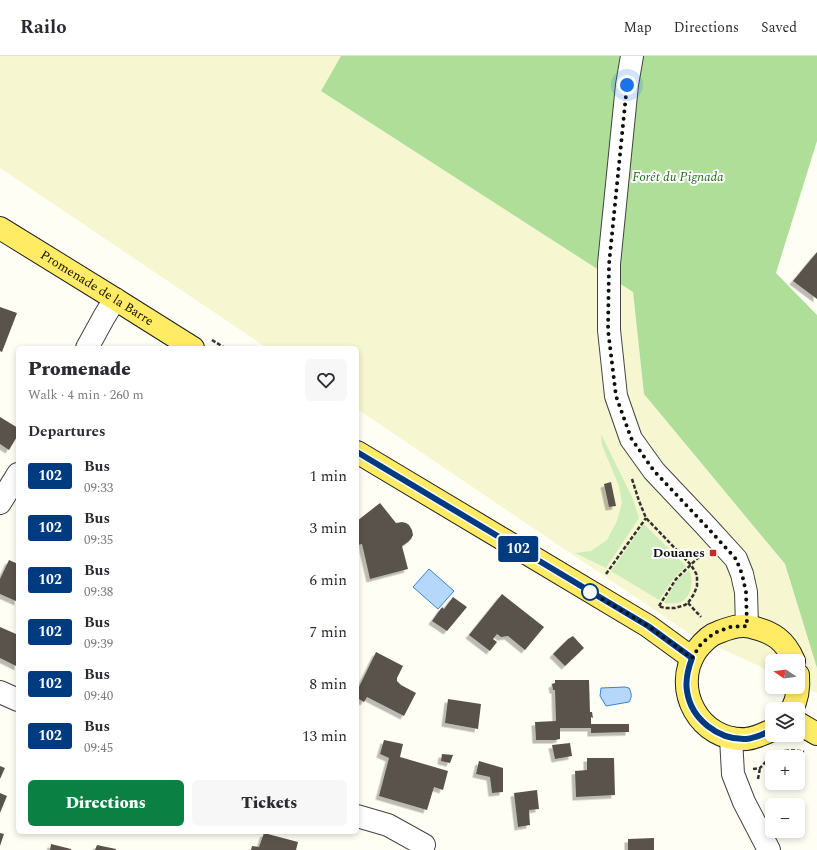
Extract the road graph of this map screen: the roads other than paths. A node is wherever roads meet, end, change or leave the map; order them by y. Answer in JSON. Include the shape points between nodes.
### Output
{"nodes":[{"id":1,"x":632,"y":56,"type":"edge"},
{"id":2,"x":0,"y":228,"type":"edge"},
{"id":3,"x":115,"y":299,"type":"junction"},
{"id":4,"x":88,"y":346,"type":"edge"},
{"id":5,"x":190,"y":346,"type":"edge"},
{"id":6,"x":359,"y":453,"type":"edge"},
{"id":7,"x":16,"y":477,"type":"edge"},
{"id":8,"x":0,"y":504,"type":"edge"},
{"id":9,"x":747,"y":626,"type":"junction"},
{"id":10,"x":791,"y":654,"type":"edge"},
{"id":11,"x":692,"y":658,"type":"junction"},
{"id":12,"x":0,"y":692,"type":"edge"},
{"id":13,"x":16,"y":699,"type":"edge"},
{"id":14,"x":805,"y":727,"type":"edge"},
{"id":15,"x":765,"y":734,"type":"edge"},
{"id":16,"x":817,"y":734,"type":"edge"},
{"id":17,"x":730,"y":738,"type":"junction"},
{"id":18,"x":359,"y":817,"type":"edge"},
{"id":19,"x":424,"y":845,"type":"dead end"},
{"id":20,"x":769,"y":850,"type":"edge"}],
"edges":[{"from":1,"to":9,"type":"street","via":[[609,264],[608,330],[616,396],[631,438],[654,471],[736,559],[746,592]]},
{"from":2,"to":3,"type":"main road","name":"Promenade de la Barre"},
{"from":3,"to":4,"type":"street"},
{"from":3,"to":5,"type":"main road","name":"Promenade de la Barre"},
{"from":6,"to":11,"type":"main road","via":[[648,626]]},
{"from":7,"to":8,"type":"street"},
{"from":9,"to":10,"type":"main road","via":[[764,630],[779,638]]},
{"from":9,"to":11,"type":"main road","via":[[730,627],[714,633],[701,644]]},
{"from":11,"to":17,"type":"main road","via":[[687,674],[687,691],[692,707],[702,721],[715,732]]},
{"from":12,"to":13,"type":"street"},
{"from":14,"to":16,"type":"main road"},
{"from":15,"to":17,"type":"main road","via":[[746,739]]},
{"from":17,"to":20,"type":"street","via":[[733,774],[744,802]]},
{"from":18,"to":19,"type":"street","via":[[388,825]]}]}
